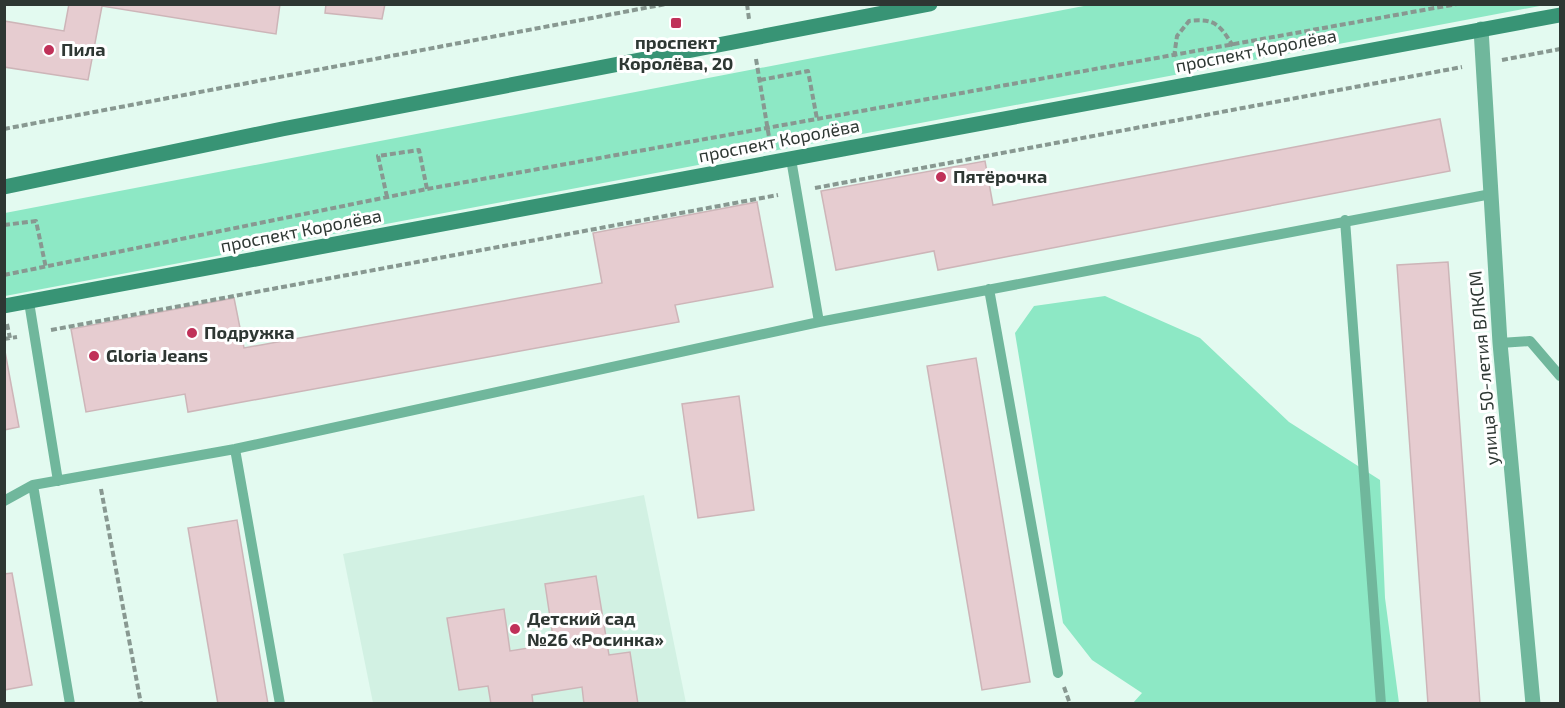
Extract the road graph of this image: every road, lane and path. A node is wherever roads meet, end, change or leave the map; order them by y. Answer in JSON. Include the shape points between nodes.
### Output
{"nodes":[{"id":1,"x":666,"y":4,"type":"edge"},
{"id":2,"x":747,"y":4,"type":"edge"},
{"id":3,"x":930,"y":4,"type":"edge"},
{"id":4,"x":1457,"y":4,"type":"edge"},
{"id":5,"x":1560,"y":15,"type":"edge"},
{"id":6,"x":1481,"y":29,"type":"junction"},
{"id":7,"x":753,"y":38,"type":"junction"},
{"id":8,"x":1233,"y":46,"type":"junction"},
{"id":9,"x":1174,"y":57,"type":"junction"},
{"id":10,"x":760,"y":80,"type":"junction"},
{"id":11,"x":817,"y":119,"type":"junction"},
{"id":12,"x":767,"y":128,"type":"junction"},
{"id":13,"x":4,"y":129,"type":"edge"},
{"id":14,"x":791,"y":159,"type":"junction"},
{"id":15,"x":773,"y":162,"type":"junction"},
{"id":16,"x":4,"y":187,"type":"edge"},
{"id":17,"x":427,"y":189,"type":"junction"},
{"id":18,"x":1491,"y":194,"type":"junction"},
{"id":19,"x":778,"y":195,"type":"dead end"},
{"id":20,"x":387,"y":197,"type":"junction"},
{"id":21,"x":1345,"y":220,"type":"junction"},
{"id":22,"x":4,"y":225,"type":"edge"},
{"id":23,"x":46,"y":268,"type":"junction"},
{"id":24,"x":4,"y":275,"type":"edge"},
{"id":25,"x":989,"y":289,"type":"junction"},
{"id":26,"x":29,"y":302,"type":"junction"},
{"id":27,"x":4,"y":306,"type":"edge"},
{"id":28,"x":819,"y":322,"type":"junction"},
{"id":29,"x":1500,"y":343,"type":"junction"},
{"id":30,"x":1560,"y":376,"type":"edge"},
{"id":31,"x":235,"y":449,"type":"junction"},
{"id":32,"x":98,"y":474,"type":"junction"},
{"id":33,"x":58,"y":481,"type":"junction"},
{"id":34,"x":33,"y":485,"type":"junction"},
{"id":35,"x":4,"y":501,"type":"edge"},
{"id":36,"x":1059,"y":673,"type":"dead end"},
{"id":37,"x":70,"y":704,"type":"edge"},
{"id":38,"x":141,"y":704,"type":"edge"},
{"id":39,"x":280,"y":704,"type":"edge"},
{"id":40,"x":1381,"y":704,"type":"edge"},
{"id":41,"x":1533,"y":704,"type":"edge"}],
"edges":[{"from":1,"to":13,"type":"path"},
{"from":2,"to":7,"type":"path"},
{"from":3,"to":7,"type":"main road"},
{"from":4,"to":8,"type":"path"},
{"from":5,"to":6,"type":"main road","name":"проспект Королёва"},
{"from":6,"to":14,"type":"main road","name":"проспект Королёва"},
{"from":6,"to":18,"type":"street","name":"улица 50-летия ВЛКСМ"},
{"from":7,"to":10,"type":"path"},
{"from":7,"to":16,"type":"main road"},
{"from":8,"to":9,"type":"path"},
{"from":8,"to":9,"type":"path","via":[[1221,27],[1206,19],[1189,21],[1177,36]]},
{"from":9,"to":11,"type":"path"},
{"from":10,"to":11,"type":"path","via":[[808,71]]},
{"from":10,"to":12,"type":"path"},
{"from":11,"to":12,"type":"path"},
{"from":12,"to":15,"type":"path"},
{"from":12,"to":17,"type":"path"},
{"from":14,"to":15,"type":"main road","name":"проспект Королёва"},
{"from":14,"to":28,"type":"lane"},
{"from":15,"to":19,"type":"path"},
{"from":15,"to":26,"type":"main road","name":"проспект Королёва"},
{"from":17,"to":20,"type":"path"},
{"from":17,"to":20,"type":"path","via":[[419,150],[378,156]]},
{"from":18,"to":21,"type":"lane"},
{"from":18,"to":29,"type":"street","name":"улица 50-летия ВЛКСМ"},
{"from":20,"to":23,"type":"path"},
{"from":21,"to":25,"type":"lane"},
{"from":21,"to":40,"type":"lane"},
{"from":22,"to":23,"type":"path","via":[[36,221]]},
{"from":23,"to":24,"type":"path"},
{"from":25,"to":28,"type":"lane"},
{"from":25,"to":36,"type":"lane"},
{"from":26,"to":27,"type":"main road","name":"проспект Королёва"},
{"from":26,"to":33,"type":"lane"},
{"from":28,"to":31,"type":"lane"},
{"from":29,"to":30,"type":"lane","via":[[1530,341]]},
{"from":29,"to":41,"type":"street","name":"улица 50-летия ВЛКСМ"},
{"from":31,"to":32,"type":"lane"},
{"from":31,"to":39,"type":"lane"},
{"from":32,"to":33,"type":"lane"},
{"from":32,"to":38,"type":"path"},
{"from":33,"to":34,"type":"lane"},
{"from":34,"to":35,"type":"lane"},
{"from":34,"to":37,"type":"lane"}]}
